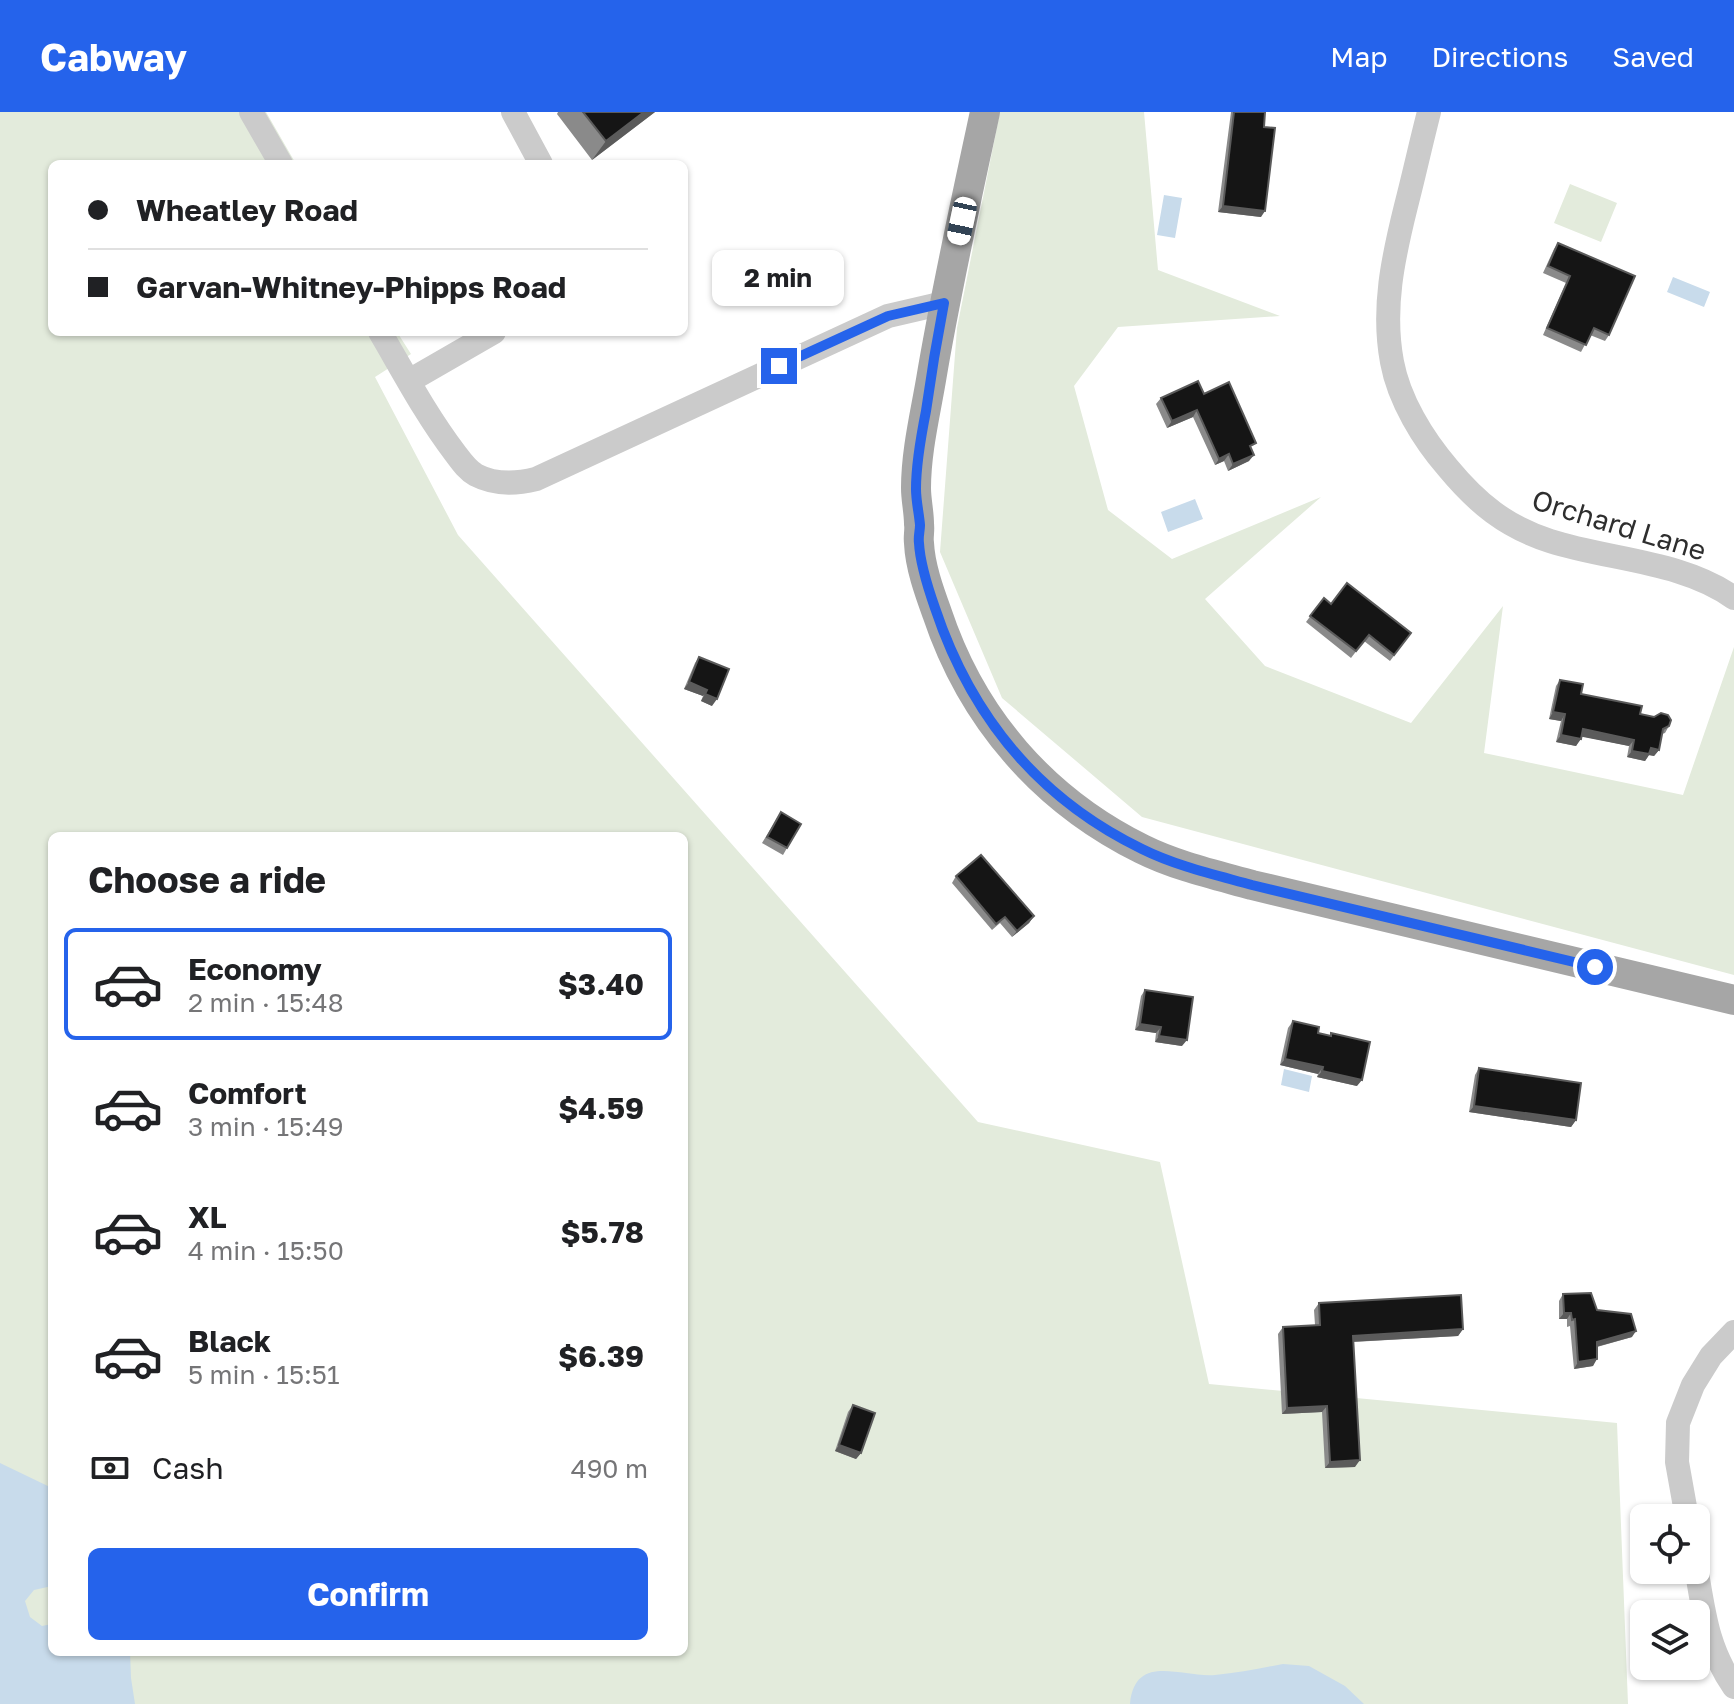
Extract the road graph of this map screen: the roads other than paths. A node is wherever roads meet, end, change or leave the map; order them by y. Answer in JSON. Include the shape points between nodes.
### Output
{"nodes":[{"id":1,"x":251,"y":112,"type":"edge"},
{"id":2,"x":513,"y":112,"type":"edge"},
{"id":3,"x":985,"y":112,"type":"edge"},
{"id":4,"x":1429,"y":112,"type":"edge"},
{"id":5,"x":279,"y":160,"type":"edge"},
{"id":6,"x":539,"y":160,"type":"edge"},
{"id":7,"x":944,"y":303,"type":"junction"},
{"id":8,"x":382,"y":336,"type":"edge"},
{"id":9,"x":487,"y":336,"type":"edge"},
{"id":10,"x":409,"y":381,"type":"junction"},
{"id":11,"x":1734,"y":598,"type":"edge"},
{"id":12,"x":1734,"y":1000,"type":"edge"},
{"id":13,"x":1734,"y":1332,"type":"edge"},
{"id":14,"x":1684,"y":1504,"type":"edge"},
{"id":15,"x":1699,"y":1584,"type":"edge"},
{"id":16,"x":1734,"y":1687,"type":"edge"}],
"edges":[{"from":1,"to":5,"type":"street"},
{"from":2,"to":6,"type":"street"},
{"from":3,"to":7,"type":"main road"},
{"from":4,"to":11,"type":"street","name":"Orchard Lane","via":[[1395,254],[1387,328],[1392,365],[1424,436],[1465,489],[1518,528],[1548,541],[1707,582]]},
{"from":7,"to":10,"type":"street","via":[[888,316],[520,483],[496,482],[467,468]]},
{"from":7,"to":12,"type":"main road","via":[[916,487],[919,544],[929,589],[966,683],[994,727],[1053,791],[1144,850],[1202,871]]},
{"from":8,"to":10,"type":"street"},
{"from":9,"to":10,"type":"street"},
{"from":13,"to":14,"type":"street","via":[[1693,1385],[1678,1423],[1677,1462]]},
{"from":15,"to":16,"type":"street","via":[[1708,1636]]}]}
